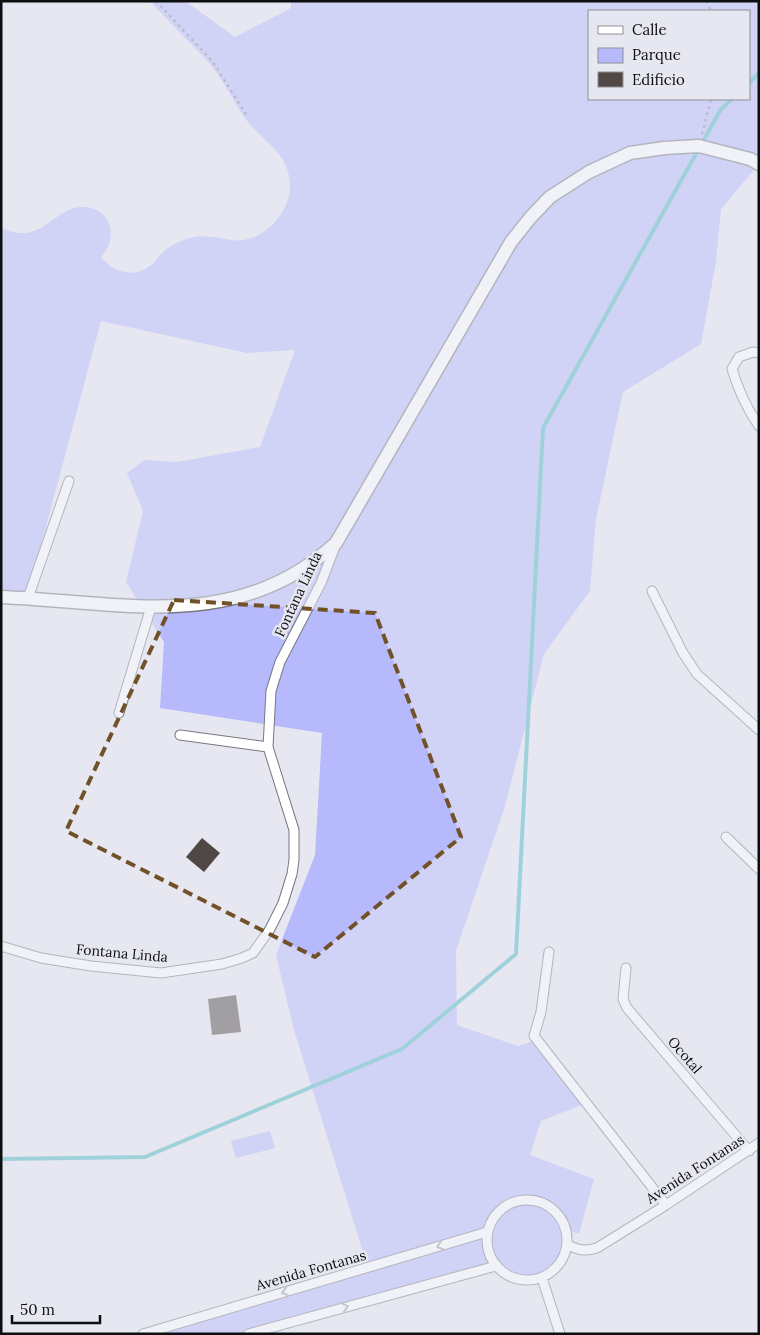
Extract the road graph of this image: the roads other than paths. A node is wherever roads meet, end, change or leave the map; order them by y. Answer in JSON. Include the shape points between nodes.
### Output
{"nodes":[{"id":1,"x":759,"y":164,"type":"edge"},
{"id":2,"x":759,"y":353,"type":"edge"},
{"id":3,"x":759,"y":426,"type":"edge"},
{"id":4,"x":69,"y":481,"type":"dead end"},
{"id":5,"x":336,"y":544,"type":"junction"},
{"id":6,"x":652,"y":591,"type":"dead end"},
{"id":7,"x":1,"y":596,"type":"edge"},
{"id":8,"x":28,"y":598,"type":"junction"},
{"id":9,"x":151,"y":607,"type":"junction"},
{"id":10,"x":119,"y":713,"type":"dead end"},
{"id":11,"x":759,"y":730,"type":"edge"},
{"id":12,"x":180,"y":735,"type":"dead end"},
{"id":13,"x":268,"y":748,"type":"junction"},
{"id":14,"x":726,"y":837,"type":"dead end"},
{"id":15,"x":759,"y":869,"type":"edge"},
{"id":16,"x":1,"y":946,"type":"edge"},
{"id":17,"x":549,"y":952,"type":"dead end"},
{"id":18,"x":626,"y":968,"type":"dead end"},
{"id":19,"x":759,"y":1143,"type":"edge"},
{"id":20,"x":749,"y":1151,"type":"junction"},
{"id":21,"x":666,"y":1205,"type":"junction"},
{"id":22,"x":487,"y":1232,"type":"junction"},
{"id":23,"x":567,"y":1244,"type":"junction"},
{"id":24,"x":496,"y":1266,"type":"junction"},
{"id":25,"x":542,"y":1278,"type":"junction"},
{"id":26,"x":143,"y":1334,"type":"edge"},
{"id":27,"x":248,"y":1334,"type":"edge"},
{"id":28,"x":560,"y":1334,"type":"edge"}],
"edges":[{"from":1,"to":5,"type":"main road","via":[[699,146],[630,153],[589,172],[550,197],[511,242]]},
{"from":2,"to":3,"type":"street","via":[[739,357],[732,369]]},
{"from":4,"to":8,"type":"street"},
{"from":5,"to":9,"type":"main road","via":[[297,574],[251,595],[211,603]]},
{"from":5,"to":13,"type":"street","name":"Fontana Linda","via":[[321,584],[280,662],[271,691]]},
{"from":6,"to":11,"type":"street","via":[[697,674]]},
{"from":7,"to":8,"type":"main road"},
{"from":8,"to":9,"type":"main road"},
{"from":9,"to":10,"type":"street"},
{"from":12,"to":13,"type":"street"},
{"from":13,"to":16,"type":"street","name":"Fontana Linda","via":[[294,830],[294,860],[283,903],[253,953],[222,964],[161,973],[41,958]]},
{"from":14,"to":15,"type":"street"},
{"from":17,"to":21,"type":"street","via":[[541,1012],[534,1036]]},
{"from":18,"to":20,"type":"street","name":"Ocotal","via":[[623,999],[627,1008]]},
{"from":19,"to":20,"type":"street","name":"Avenida Fontanas"},
{"from":20,"to":21,"type":"street","name":"Avenida Fontanas"},
{"from":21,"to":23,"type":"street","name":"Avenida Fontanas","via":[[597,1248],[584,1250]]},
{"from":22,"to":23,"type":"street","via":[[501,1209],[526,1199],[552,1207],[561,1217]]},
{"from":22,"to":24,"type":"street","via":[[490,1256]]},
{"from":22,"to":26,"type":"street","name":"Avenida Fontanas","one_way":true},
{"from":23,"to":25,"type":"street","via":[[559,1264]]},
{"from":24,"to":25,"type":"street","via":[[517,1279]]},
{"from":27,"to":24,"type":"street","one_way":true},
{"from":25,"to":28,"type":"street"}]}
